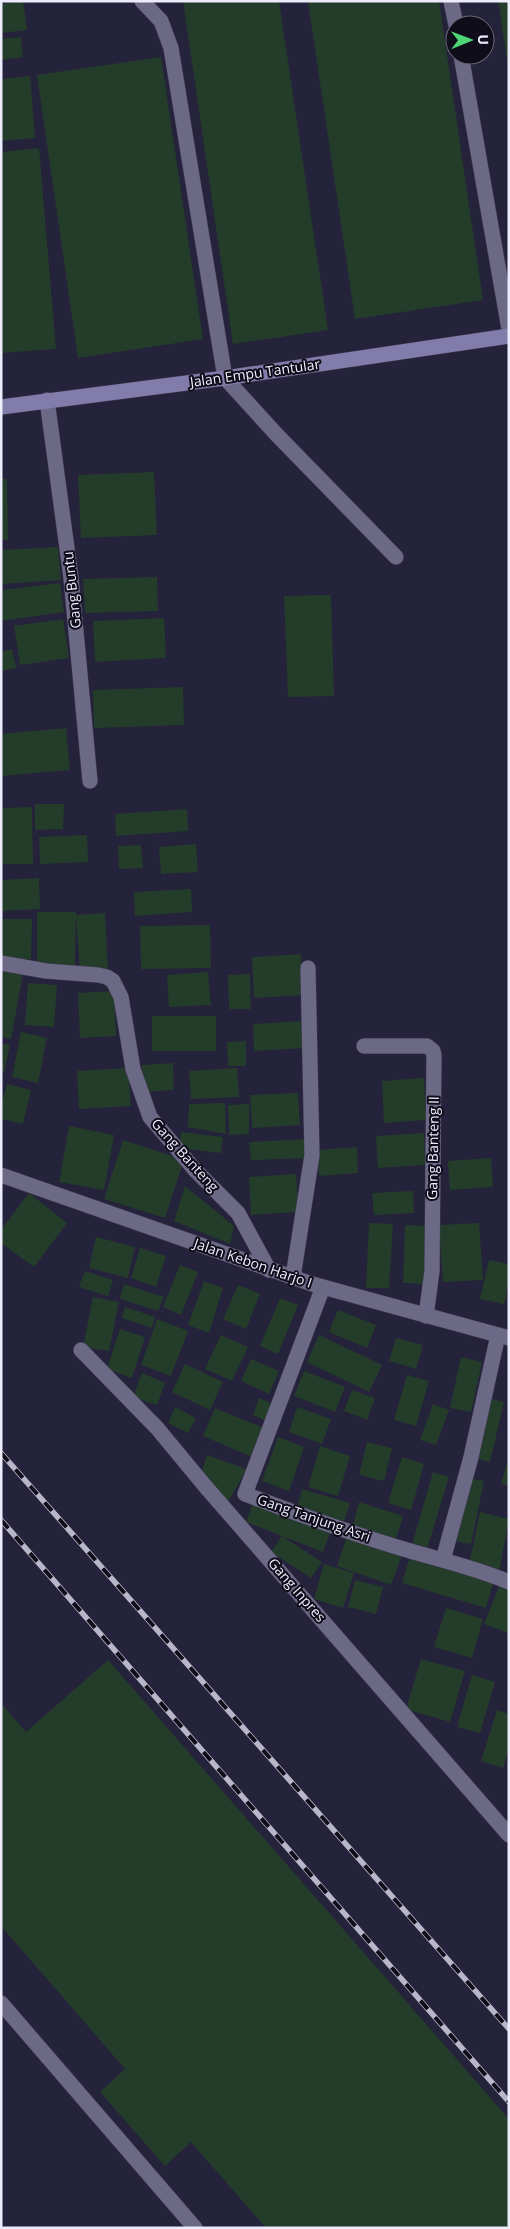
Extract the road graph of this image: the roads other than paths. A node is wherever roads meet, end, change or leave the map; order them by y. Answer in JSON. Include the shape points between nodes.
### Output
{"nodes":[{"id":1,"x":142,"y":1,"type":"edge"},
{"id":2,"x":451,"y":1,"type":"edge"},
{"id":3,"x":454,"y":15,"type":"edge"},
{"id":4,"x":463,"y":65,"type":"edge"},
{"id":5,"x":509,"y":329,"type":"edge"},
{"id":6,"x":509,"y":336,"type":"edge"},
{"id":7,"x":225,"y":378,"type":"junction"},
{"id":8,"x":47,"y":400,"type":"junction"},
{"id":9,"x":1,"y":407,"type":"edge"},
{"id":10,"x":396,"y":557,"type":"dead end"},
{"id":11,"x":90,"y":781,"type":"dead end"},
{"id":12,"x":1,"y":963,"type":"edge"},
{"id":13,"x":308,"y":968,"type":"dead end"},
{"id":14,"x":364,"y":1046,"type":"dead end"},
{"id":15,"x":1,"y":1174,"type":"edge"},
{"id":16,"x":269,"y":1270,"type":"junction"},
{"id":17,"x":293,"y":1277,"type":"junction"},
{"id":18,"x":323,"y":1287,"type":"junction"},
{"id":19,"x":426,"y":1316,"type":"junction"},
{"id":20,"x":504,"y":1336,"type":"edge"},
{"id":21,"x":81,"y":1350,"type":"dead end"},
{"id":22,"x":245,"y":1494,"type":"junction"},
{"id":23,"x":231,"y":1515,"type":"junction"},
{"id":24,"x":443,"y":1560,"type":"junction"},
{"id":25,"x":509,"y":1582,"type":"edge"},
{"id":26,"x":509,"y":1835,"type":"edge"},
{"id":27,"x":1,"y":2003,"type":"edge"},
{"id":28,"x":195,"y":2228,"type":"edge"}],
"edges":[{"from":1,"to":7,"type":"street","via":[[162,21],[171,48]]},
{"from":2,"to":3,"type":"street"},
{"from":4,"to":5,"type":"street"},
{"from":6,"to":7,"type":"street","name":"Jalan Empu Tantular"},
{"from":7,"to":8,"type":"street","name":"Jalan Empu Tantular"},
{"from":7,"to":10,"type":"street"},
{"from":8,"to":9,"type":"street","name":"Jalan Empu Tantular"},
{"from":8,"to":11,"type":"street","name":"Gang Buntu","via":[[72,578]]},
{"from":12,"to":16,"type":"street","name":"Gang Banteng","via":[[107,977],[113,981],[121,997],[133,1069],[150,1117],[195,1170],[238,1213]]},
{"from":13,"to":17,"type":"street","via":[[312,1155]]},
{"from":14,"to":19,"type":"street","name":"Gang Banteng II","via":[[427,1046],[433,1050],[432,1271]]},
{"from":15,"to":16,"type":"street","name":"Jalan Kebon Harjo I"},
{"from":16,"to":17,"type":"street","name":"Jalan Kebon Harjo I"},
{"from":17,"to":18,"type":"street","name":"Jalan Kebon Harjo I"},
{"from":18,"to":19,"type":"street","name":"Jalan Kebon Harjo I"},
{"from":18,"to":22,"type":"street","name":"Gang Tanjung Asri"},
{"from":19,"to":20,"type":"street","name":"Jalan Kebon Harjo I"},
{"from":20,"to":24,"type":"street"},
{"from":21,"to":23,"type":"street","name":"Gang Inpres","via":[[157,1428]]},
{"from":22,"to":23,"type":"street"},
{"from":22,"to":24,"type":"street","name":"Gang Tanjung Asri","via":[[287,1511]]},
{"from":23,"to":26,"type":"street","name":"Gang Inpres"},
{"from":24,"to":25,"type":"street","name":"Gang Tanjung Asri"},
{"from":27,"to":28,"type":"street"}]}
